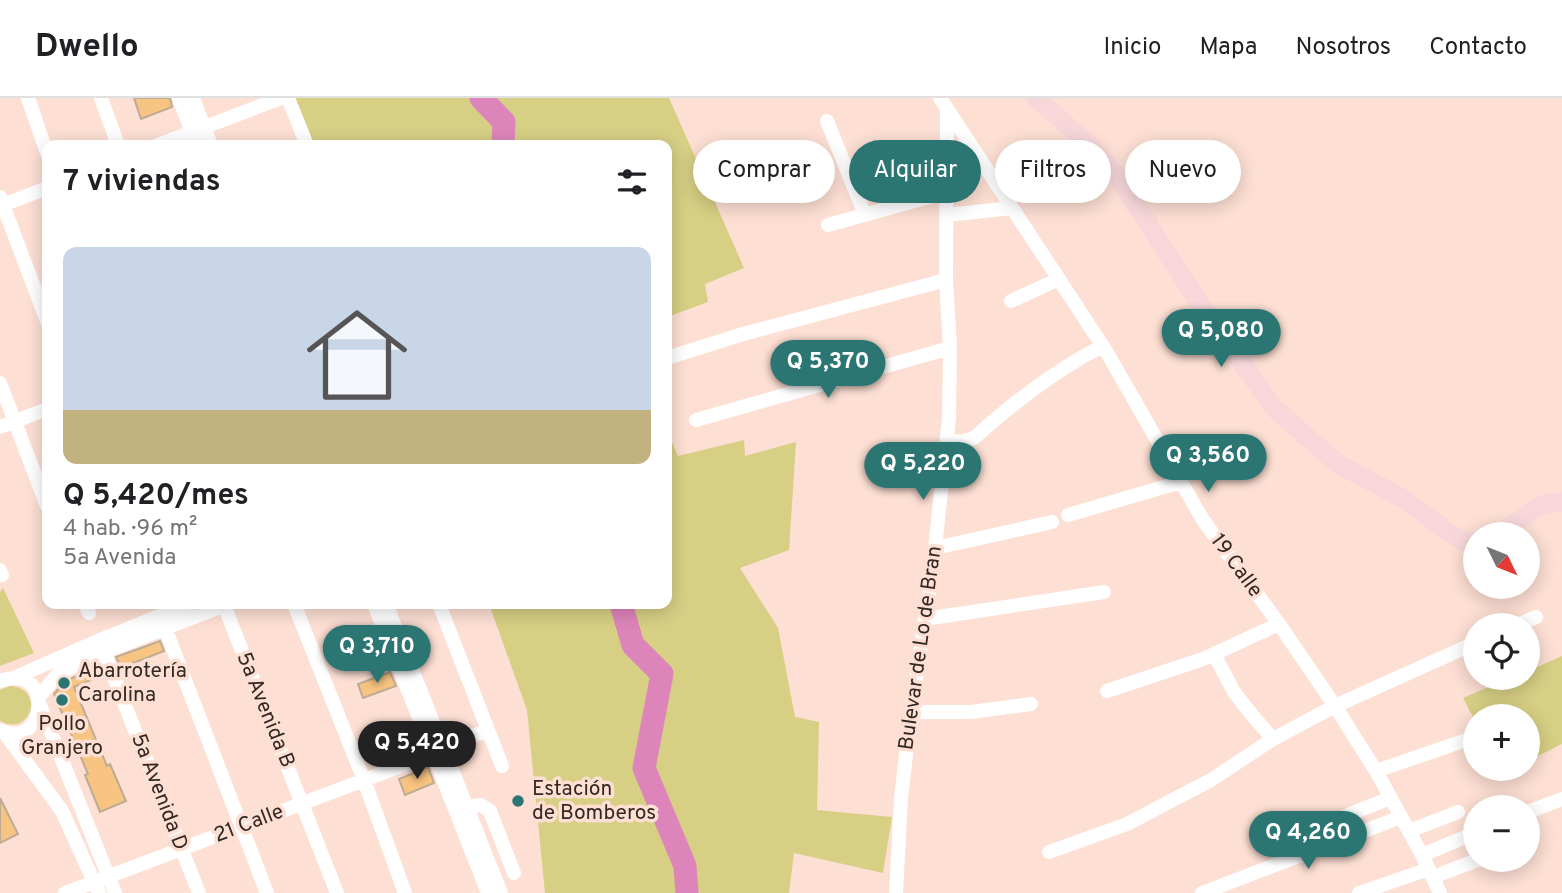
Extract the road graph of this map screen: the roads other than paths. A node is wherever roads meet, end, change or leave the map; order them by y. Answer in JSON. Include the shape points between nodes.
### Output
{"nodes":[{"id":1,"x":28,"y":98,"type":"edge"},
{"id":2,"x":101,"y":98,"type":"edge"},
{"id":3,"x":179,"y":98,"type":"edge"},
{"id":4,"x":193,"y":98,"type":"edge"},
{"id":5,"x":281,"y":98,"type":"edge"},
{"id":6,"x":288,"y":98,"type":"edge"},
{"id":7,"x":1036,"y":98,"type":"edge"},
{"id":8,"x":943,"y":104,"type":"edge"},
{"id":9,"x":827,"y":121,"type":"dead end"},
{"id":10,"x":198,"y":135,"type":"edge"},
{"id":11,"x":43,"y":140,"type":"edge"},
{"id":12,"x":116,"y":140,"type":"edge"},
{"id":13,"x":178,"y":140,"type":"edge"},
{"id":14,"x":305,"y":140,"type":"edge"},
{"id":15,"x":945,"y":140,"type":"edge"},
{"id":16,"x":42,"y":190,"type":"edge"},
{"id":17,"x":1,"y":202,"type":"edge"},
{"id":18,"x":908,"y":203,"type":"edge"},
{"id":19,"x":947,"y":203,"type":"edge"},
{"id":20,"x":1012,"y":208,"type":"junction"},
{"id":21,"x":865,"y":215,"type":"junction"},
{"id":22,"x":947,"y":215,"type":"junction"},
{"id":23,"x":828,"y":225,"type":"dead end"},
{"id":24,"x":1059,"y":279,"type":"junction"},
{"id":25,"x":946,"y":280,"type":"junction"},
{"id":26,"x":1011,"y":301,"type":"dead end"},
{"id":27,"x":42,"y":308,"type":"edge"},
{"id":28,"x":1103,"y":346,"type":"junction"},
{"id":29,"x":950,"y":348,"type":"junction"},
{"id":30,"x":672,"y":356,"type":"edge"},
{"id":31,"x":0,"y":383,"type":"edge"},
{"id":32,"x":42,"y":411,"type":"edge"},
{"id":33,"x":696,"y":419,"type":"dead end"},
{"id":34,"x":14,"y":422,"type":"junction"},
{"id":35,"x":0,"y":427,"type":"edge"},
{"id":36,"x":947,"y":440,"type":"junction"},
{"id":37,"x":1181,"y":482,"type":"junction"},
{"id":38,"x":42,"y":493,"type":"edge"},
{"id":39,"x":1562,"y":502,"type":"edge"},
{"id":40,"x":1068,"y":515,"type":"dead end"},
{"id":41,"x":1052,"y":522,"type":"dead end"},
{"id":42,"x":1515,"y":522,"type":"edge"},
{"id":43,"x":1463,"y":541,"type":"edge"},
{"id":44,"x":935,"y":548,"type":"junction"},
{"id":45,"x":1104,"y":592,"type":"dead end"},
{"id":46,"x":178,"y":609,"type":"edge"},
{"id":47,"x":202,"y":609,"type":"edge"},
{"id":48,"x":228,"y":609,"type":"edge"},
{"id":49,"x":295,"y":609,"type":"edge"},
{"id":50,"x":376,"y":609,"type":"edge"},
{"id":51,"x":388,"y":609,"type":"edge"},
{"id":52,"x":441,"y":609,"type":"edge"},
{"id":53,"x":160,"y":616,"type":"edge"},
{"id":54,"x":925,"y":619,"type":"junction"},
{"id":55,"x":1279,"y":624,"type":"junction"},
{"id":56,"x":1463,"y":648,"type":"edge"},
{"id":57,"x":104,"y":652,"type":"junction"},
{"id":58,"x":1214,"y":654,"type":"junction"},
{"id":59,"x":7,"y":680,"type":"edge"},
{"id":60,"x":1107,"y":691,"type":"dead end"},
{"id":61,"x":39,"y":701,"type":"junction"},
{"id":62,"x":1031,"y":704,"type":"dead end"},
{"id":63,"x":1335,"y":706,"type":"junction"},
{"id":64,"x":911,"y":712,"type":"junction"},
{"id":65,"x":2,"y":731,"type":"edge"},
{"id":66,"x":488,"y":731,"type":"junction"},
{"id":67,"x":1273,"y":739,"type":"junction"},
{"id":68,"x":1463,"y":741,"type":"edge"},
{"id":69,"x":438,"y":749,"type":"junction"},
{"id":70,"x":502,"y":766,"type":"dead end"},
{"id":71,"x":1376,"y":771,"type":"junction"},
{"id":72,"x":448,"y":776,"type":"junction"},
{"id":73,"x":364,"y":780,"type":"junction"},
{"id":74,"x":1390,"y":797,"type":"junction"},
{"id":75,"x":1562,"y":799,"type":"edge"},
{"id":76,"x":302,"y":804,"type":"junction"},
{"id":77,"x":467,"y":807,"type":"junction"},
{"id":78,"x":1540,"y":807,"type":"edge"},
{"id":79,"x":1458,"y":812,"type":"dead end"},
{"id":80,"x":1401,"y":817,"type":"junction"},
{"id":81,"x":1336,"y":820,"type":"dead end"},
{"id":82,"x":241,"y":827,"type":"junction"},
{"id":83,"x":1409,"y":831,"type":"junction"},
{"id":84,"x":1463,"y":838,"type":"edge"},
{"id":85,"x":182,"y":849,"type":"junction"},
{"id":86,"x":1049,"y":852,"type":"dead end"},
{"id":87,"x":1422,"y":855,"type":"junction"},
{"id":88,"x":1463,"y":864,"type":"edge"},
{"id":89,"x":514,"y":873,"type":"dead end"},
{"id":90,"x":1431,"y":873,"type":"junction"},
{"id":91,"x":101,"y":884,"type":"edge"},
{"id":92,"x":65,"y":893,"type":"edge"},
{"id":93,"x":115,"y":893,"type":"edge"},
{"id":94,"x":198,"y":893,"type":"edge"},
{"id":95,"x":267,"y":893,"type":"edge"},
{"id":96,"x":337,"y":893,"type":"edge"},
{"id":97,"x":405,"y":893,"type":"edge"},
{"id":98,"x":490,"y":893,"type":"edge"},
{"id":99,"x":896,"y":893,"type":"edge"},
{"id":100,"x":1202,"y":893,"type":"edge"},
{"id":101,"x":1359,"y":893,"type":"edge"},
{"id":102,"x":1440,"y":893,"type":"edge"}],
"edges":[{"from":1,"to":11,"type":"street"},
{"from":2,"to":12,"type":"street"},
{"from":3,"to":10,"type":"street"},
{"from":4,"to":10,"type":"street"},
{"from":5,"to":10,"type":"street"},
{"from":6,"to":14,"type":"street"},
{"from":7,"to":43,"type":"main road","via":[[1116,174],[1273,408],[1338,464],[1404,499]]},
{"from":8,"to":15,"type":"street","name":"Bulevar de Lo de Bran"},
{"from":8,"to":20,"type":"street","name":"19 Calle"},
{"from":9,"to":21,"type":"street"},
{"from":10,"to":13,"type":"street"},
{"from":16,"to":17,"type":"street"},
{"from":17,"to":27,"type":"street"},
{"from":18,"to":21,"type":"street"},
{"from":19,"to":22,"type":"street","name":"Bulevar de Lo de Bran"},
{"from":20,"to":22,"type":"street"},
{"from":20,"to":24,"type":"street","name":"19 Calle"},
{"from":21,"to":23,"type":"street"},
{"from":22,"to":25,"type":"street","name":"Bulevar de Lo de Bran"},
{"from":24,"to":26,"type":"street"},
{"from":24,"to":28,"type":"street","name":"19 Calle"},
{"from":25,"to":29,"type":"street","name":"Bulevar de Lo de Bran"},
{"from":25,"to":30,"type":"street"},
{"from":28,"to":36,"type":"street","via":[[1035,386],[974,438]]},
{"from":28,"to":37,"type":"street","name":"19 Calle"},
{"from":29,"to":33,"type":"street"},
{"from":29,"to":36,"type":"street","name":"Bulevar de Lo de Bran"},
{"from":31,"to":34,"type":"street"},
{"from":32,"to":34,"type":"street"},
{"from":34,"to":35,"type":"street"},
{"from":34,"to":38,"type":"street"},
{"from":36,"to":44,"type":"street","name":"Bulevar de Lo de Bran"},
{"from":37,"to":40,"type":"street"},
{"from":37,"to":55,"type":"street","name":"19 Calle","via":[[1202,520]]},
{"from":39,"to":42,"type":"main road","via":[[1548,502]]},
{"from":41,"to":44,"type":"street"},
{"from":44,"to":54,"type":"street","name":"Bulevar de Lo de Bran"},
{"from":45,"to":54,"type":"street"},
{"from":46,"to":53,"type":"street"},
{"from":47,"to":53,"type":"street"},
{"from":48,"to":76,"type":"street","name":"5a Avenida B"},
{"from":49,"to":73,"type":"street"},
{"from":50,"to":69,"type":"street"},
{"from":51,"to":69,"type":"street"},
{"from":52,"to":66,"type":"street"},
{"from":53,"to":57,"type":"street"},
{"from":53,"to":59,"type":"street"},
{"from":53,"to":82,"type":"street"},
{"from":54,"to":64,"type":"street","name":"Bulevar de Lo de Bran"},
{"from":55,"to":58,"type":"street"},
{"from":55,"to":63,"type":"street","name":"19 Calle"},
{"from":56,"to":63,"type":"street"},
{"from":57,"to":61,"type":"street","via":[[58,674]]},
{"from":57,"to":85,"type":"street","name":"5a Avenida D"},
{"from":58,"to":60,"type":"street"},
{"from":58,"to":67,"type":"street","via":[[1234,692]]},
{"from":59,"to":61,"type":"street","via":[[29,684]]},
{"from":61,"to":65,"type":"street","via":[[28,728]]},
{"from":61,"to":91,"type":"street"},
{"from":62,"to":64,"type":"street","via":[[971,712]]},
{"from":63,"to":67,"type":"street"},
{"from":63,"to":71,"type":"street","name":"19 Calle"},
{"from":64,"to":99,"type":"street","name":"Bulevar de Lo de Bran"},
{"from":65,"to":91,"type":"street","via":[[62,811]]},
{"from":66,"to":69,"type":"street","name":"21 Calle"},
{"from":66,"to":70,"type":"street"},
{"from":67,"to":86,"type":"street","via":[[1127,824]]},
{"from":68,"to":71,"type":"street"},
{"from":69,"to":72,"type":"street"},
{"from":69,"to":73,"type":"street","name":"21 Calle"},
{"from":71,"to":74,"type":"street","name":"19 Calle"},
{"from":72,"to":77,"type":"street"},
{"from":72,"to":98,"type":"street"},
{"from":73,"to":76,"type":"street","name":"21 Calle"},
{"from":73,"to":97,"type":"street"},
{"from":74,"to":80,"type":"street","name":"19 Calle"},
{"from":74,"to":81,"type":"street"},
{"from":75,"to":78,"type":"street"},
{"from":76,"to":82,"type":"street","name":"21 Calle"},
{"from":76,"to":96,"type":"street","name":"5a Avenida B"},
{"from":77,"to":89,"type":"street","via":[[481,805],[490,811]]},
{"from":77,"to":98,"type":"street"},
{"from":79,"to":83,"type":"street"},
{"from":80,"to":83,"type":"street","name":"19 Calle"},
{"from":80,"to":100,"type":"street"},
{"from":82,"to":85,"type":"street","name":"21 Calle"},
{"from":82,"to":95,"type":"street"},
{"from":83,"to":87,"type":"street","name":"19 Calle"},
{"from":84,"to":87,"type":"street"},
{"from":85,"to":91,"type":"street","name":"21 Calle"},
{"from":85,"to":94,"type":"street","name":"5a Avenida D"},
{"from":87,"to":90,"type":"street","name":"19 Calle"},
{"from":88,"to":90,"type":"street"},
{"from":90,"to":101,"type":"street"},
{"from":90,"to":102,"type":"street","name":"19 Calle"},
{"from":91,"to":92,"type":"street","name":"21 Calle"},
{"from":91,"to":93,"type":"street"}]}
